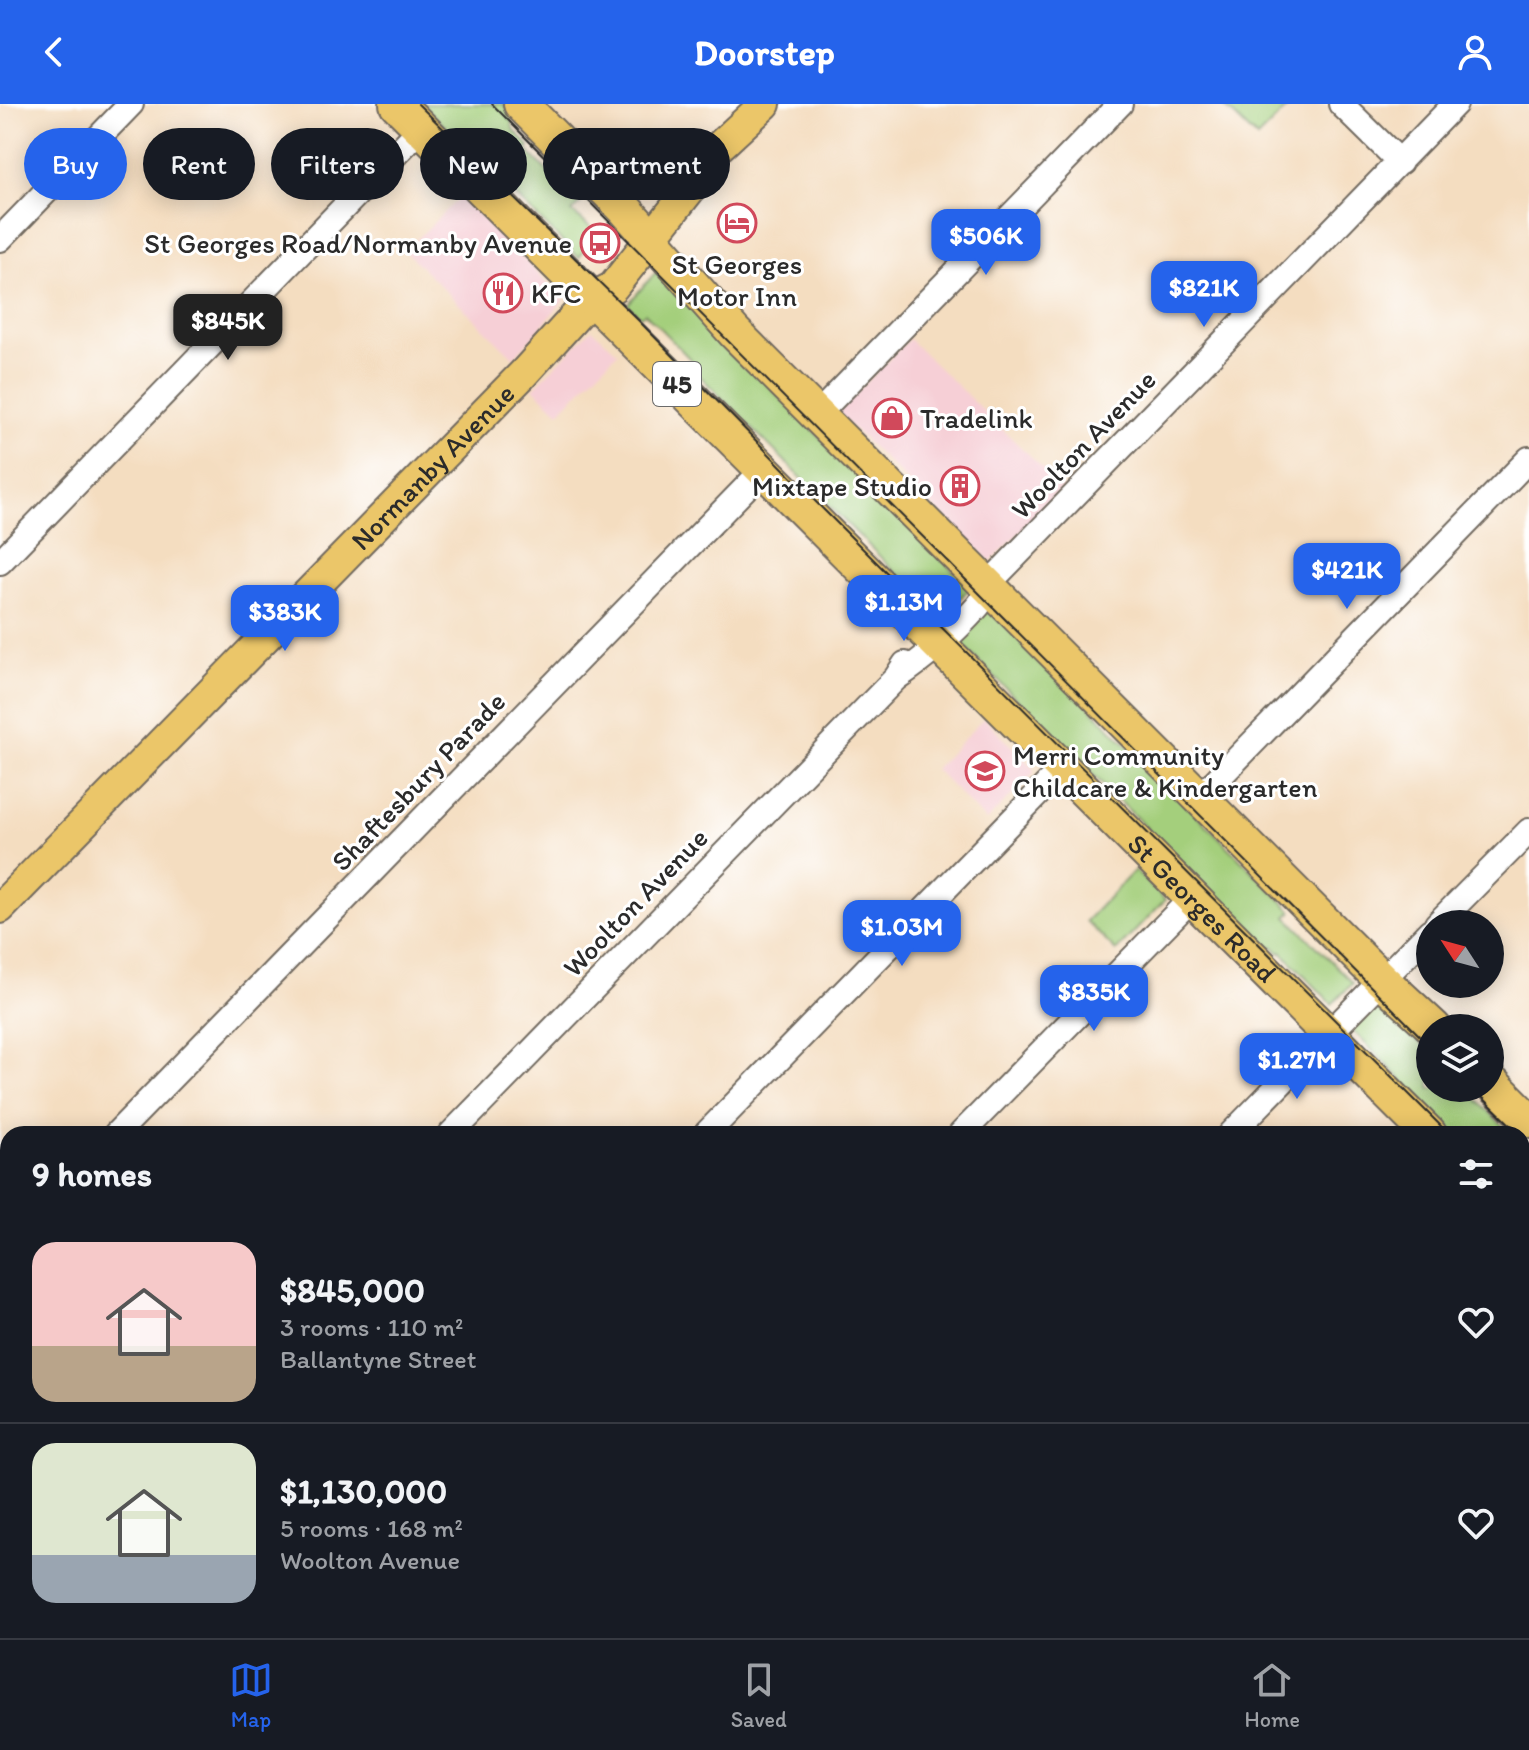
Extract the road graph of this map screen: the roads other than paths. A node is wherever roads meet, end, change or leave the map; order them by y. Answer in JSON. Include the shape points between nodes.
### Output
{"nodes":[{"id":1,"x":131,"y":104,"type":"edge"},
{"id":2,"x":397,"y":104,"type":"edge"},
{"id":3,"x":521,"y":104,"type":"edge"},
{"id":4,"x":765,"y":104,"type":"edge"},
{"id":5,"x":1120,"y":104,"type":"edge"},
{"id":6,"x":1341,"y":104,"type":"edge"},
{"id":7,"x":1455,"y":104,"type":"edge"},
{"id":8,"x":421,"y":128,"type":"edge"},
{"id":9,"x":420,"y":129,"type":"edge"},
{"id":10,"x":1400,"y":162,"type":"junction"},
{"id":11,"x":493,"y":200,"type":"edge"},
{"id":12,"x":645,"y":231,"type":"junction"},
{"id":13,"x":2,"y":234,"type":"edge"},
{"id":14,"x":592,"y":298,"type":"junction"},
{"id":15,"x":817,"y":415,"type":"junction"},
{"id":16,"x":1529,"y":459,"type":"edge"},
{"id":17,"x":763,"y":470,"type":"junction"},
{"id":18,"x":0,"y":562,"type":"edge"},
{"id":19,"x":988,"y":585,"type":"junction"},
{"id":20,"x":935,"y":641,"type":"junction"},
{"id":21,"x":1063,"y":768,"type":"junction"},
{"id":22,"x":1200,"y":797,"type":"junction"},
{"id":23,"x":1529,"y":831,"type":"edge"},
{"id":24,"x":1192,"y":898,"type":"junction"},
{"id":25,"x":0,"y":908,"type":"edge"},
{"id":26,"x":1451,"y":910,"type":"edge"},
{"id":27,"x":1416,"y":945,"type":"edge"},
{"id":28,"x":1382,"y":980,"type":"junction"},
{"id":29,"x":1419,"y":1014,"type":"edge"},
{"id":30,"x":1329,"y":1034,"type":"junction"},
{"id":31,"x":1504,"y":1094,"type":"edge"},
{"id":32,"x":1528,"y":1116,"type":"edge"},
{"id":33,"x":124,"y":1126,"type":"edge"},
{"id":34,"x":459,"y":1126,"type":"edge"},
{"id":35,"x":714,"y":1126,"type":"edge"},
{"id":36,"x":969,"y":1126,"type":"edge"},
{"id":37,"x":1239,"y":1126,"type":"edge"},
{"id":38,"x":1421,"y":1126,"type":"edge"}],
"edges":[{"from":1,"to":13,"type":"street"},
{"from":2,"to":8,"type":"highway","name":"St Georges Road","number":"45"},
{"from":3,"to":12,"type":"highway"},
{"from":4,"to":12,"type":"main road","name":"Normanby Avenue"},
{"from":5,"to":15,"type":"street"},
{"from":6,"to":10,"type":"street"},
{"from":7,"to":10,"type":"street","name":"Woolton Avenue"},
{"from":9,"to":18,"type":"street"},
{"from":10,"to":19,"type":"street","name":"Woolton Avenue"},
{"from":11,"to":14,"type":"highway","name":"St Georges Road","number":"45"},
{"from":12,"to":14,"type":"main road","name":"Normanby Avenue","via":[[613,287]]},
{"from":12,"to":15,"type":"highway","via":[[713,310]]},
{"from":14,"to":17,"type":"highway","name":"St Georges Road","number":"45"},
{"from":14,"to":25,"type":"main road","name":"Normanby Avenue"},
{"from":15,"to":19,"type":"highway"},
{"from":16,"to":22,"type":"street"},
{"from":17,"to":20,"type":"highway","name":"St Georges Road","number":"45"},
{"from":17,"to":33,"type":"street","name":"Shaftesbury Parade"},
{"from":19,"to":20,"type":"street","name":"Woolton Avenue","via":[[979,604]]},
{"from":19,"to":22,"type":"highway"},
{"from":20,"to":21,"type":"highway","name":"St Georges Road","number":"45"},
{"from":20,"to":34,"type":"street","name":"Woolton Avenue"},
{"from":21,"to":24,"type":"highway","name":"St Georges Road","number":"45"},
{"from":21,"to":35,"type":"street"},
{"from":22,"to":28,"type":"highway"},
{"from":23,"to":26,"type":"street"},
{"from":24,"to":30,"type":"highway","name":"St Georges Road","number":"45"},
{"from":24,"to":36,"type":"street"},
{"from":27,"to":28,"type":"street"},
{"from":28,"to":29,"type":"highway"},
{"from":28,"to":30,"type":"street"},
{"from":30,"to":37,"type":"street"},
{"from":30,"to":38,"type":"highway","name":"St Georges Road","number":"45"},
{"from":31,"to":32,"type":"highway"}]}
